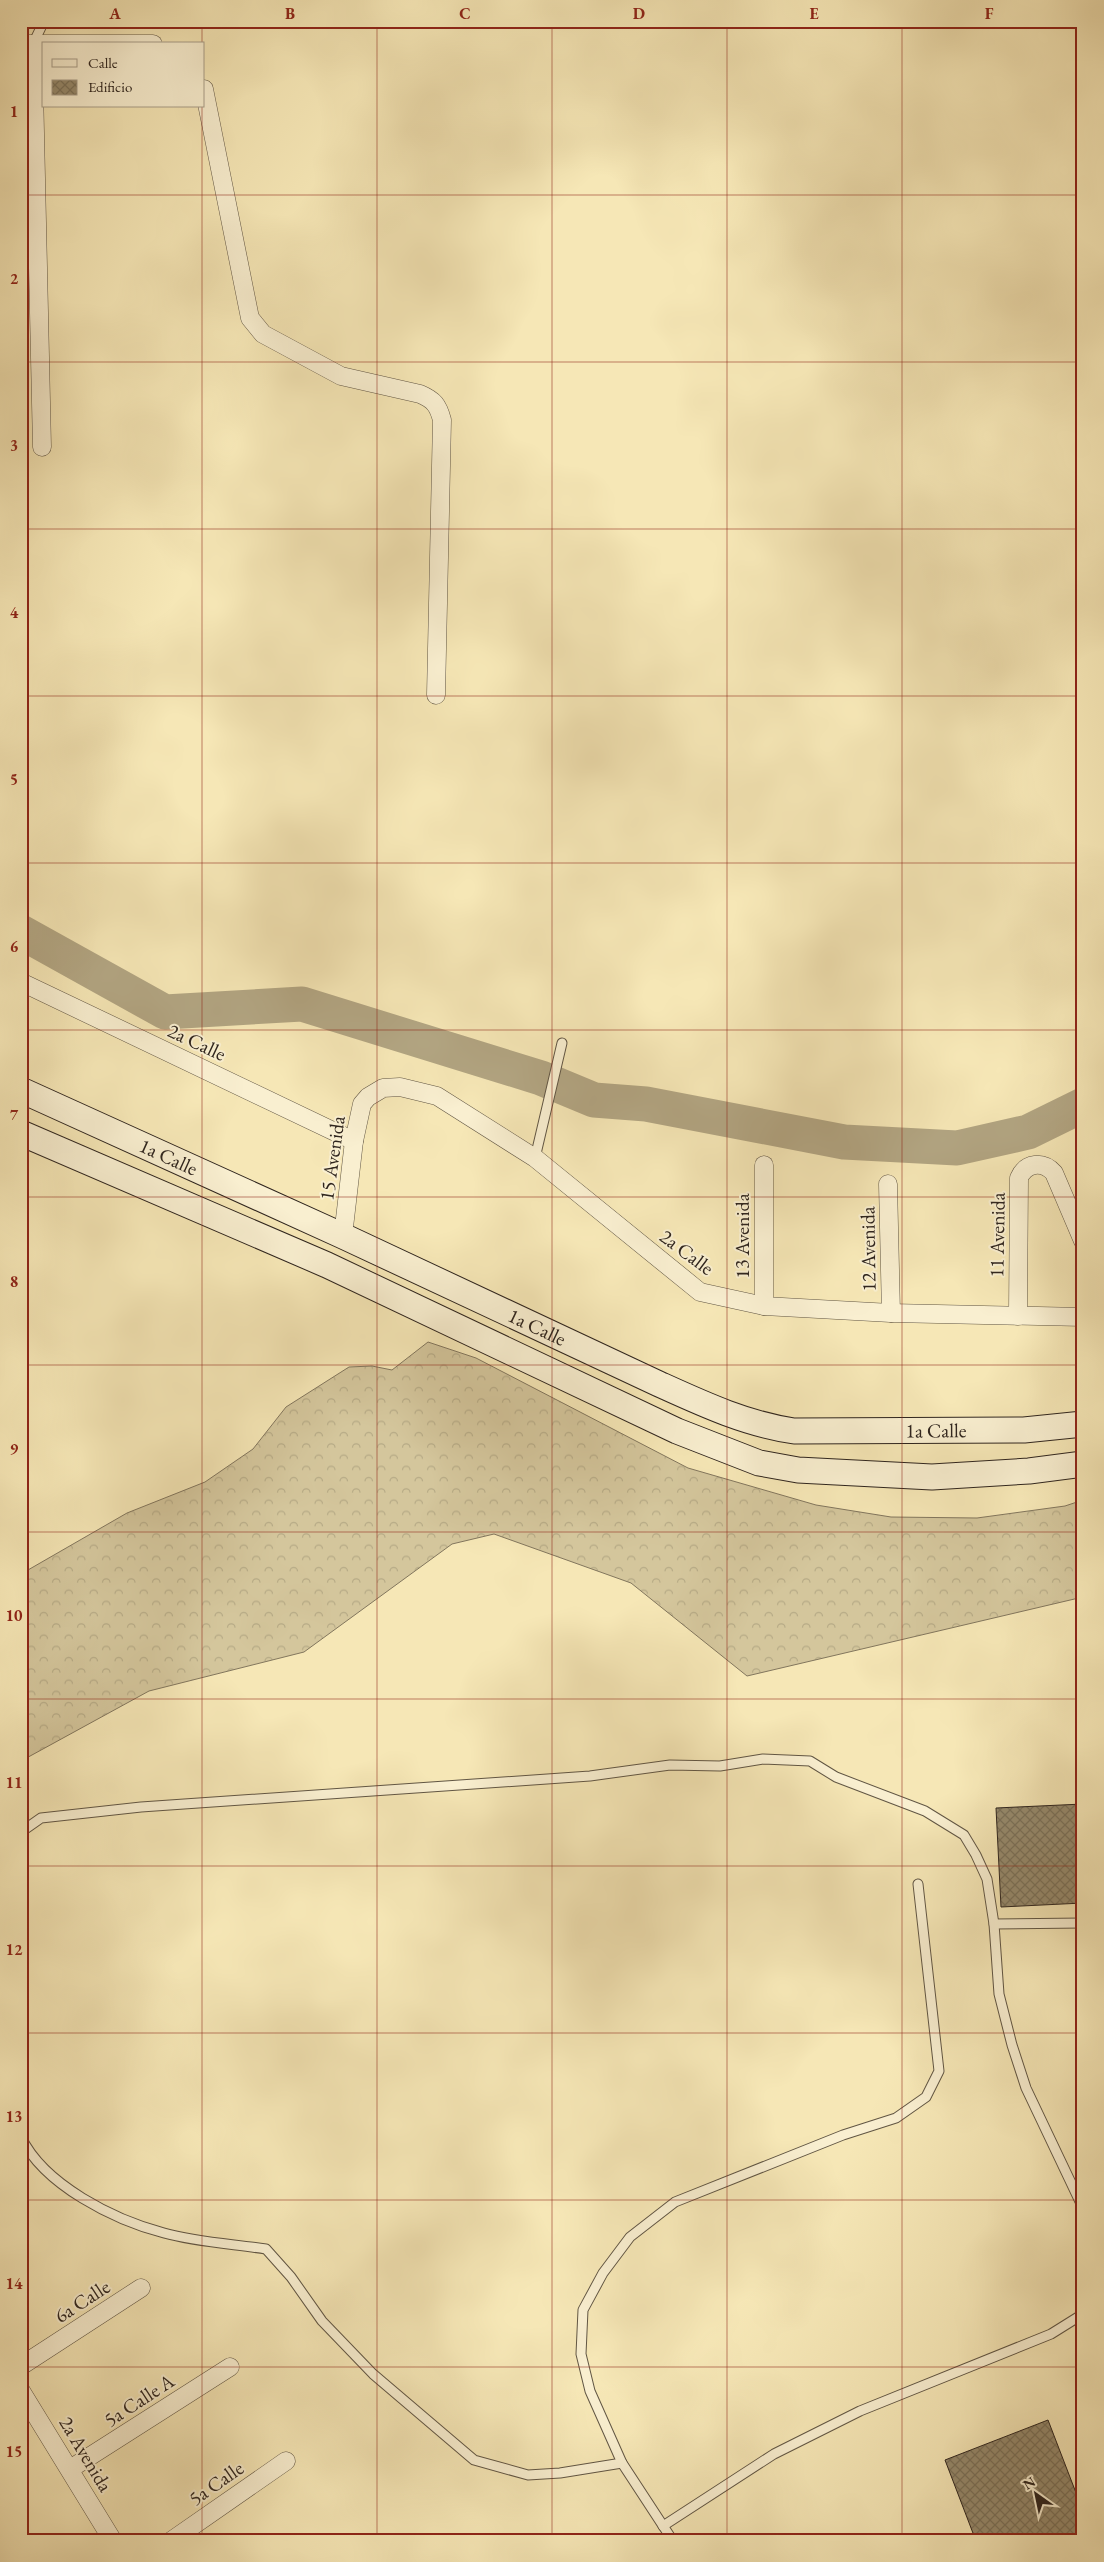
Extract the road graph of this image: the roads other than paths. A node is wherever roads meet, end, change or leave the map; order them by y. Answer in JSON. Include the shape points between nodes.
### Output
{"nodes":[{"id":1,"x":44,"y":21,"type":"edge"},
{"id":2,"x":27,"y":44,"type":"edge"},
{"id":3,"x":42,"y":44,"type":"edge"},
{"id":4,"x":205,"y":94,"type":"edge"},
{"id":5,"x":29,"y":256,"type":"edge"},
{"id":6,"x":42,"y":448,"type":"dead end"},
{"id":7,"x":436,"y":695,"type":"dead end"},
{"id":8,"x":21,"y":982,"type":"edge"},
{"id":9,"x":562,"y":1043,"type":"dead end"},
{"id":10,"x":21,"y":1090,"type":"edge"},
{"id":11,"x":375,"y":1091,"type":"joint"},
{"id":12,"x":21,"y":1132,"type":"edge"},
{"id":13,"x":354,"y":1141,"type":"junction"},
{"id":14,"x":535,"y":1158,"type":"junction"},
{"id":15,"x":764,"y":1166,"type":"dead end"},
{"id":16,"x":888,"y":1184,"type":"dead end"},
{"id":17,"x":343,"y":1236,"type":"junction"},
{"id":18,"x":1083,"y":1241,"type":"edge"},
{"id":19,"x":764,"y":1306,"type":"junction"},
{"id":20,"x":891,"y":1313,"type":"junction"},
{"id":21,"x":1018,"y":1316,"type":"junction"},
{"id":22,"x":1083,"y":1317,"type":"edge"},
{"id":23,"x":1083,"y":1424,"type":"edge"},
{"id":24,"x":1083,"y":1464,"type":"edge"},
{"id":25,"x":21,"y":1832,"type":"edge"},
{"id":26,"x":918,"y":1884,"type":"dead end"},
{"id":27,"x":1083,"y":1923,"type":"edge"},
{"id":28,"x":994,"y":1924,"type":"junction"},
{"id":29,"x":21,"y":2136,"type":"edge"},
{"id":30,"x":1083,"y":2208,"type":"edge"},
{"id":31,"x":141,"y":2288,"type":"dead end"},
{"id":32,"x":1083,"y":2314,"type":"edge"},
{"id":33,"x":21,"y":2366,"type":"edge"},
{"id":34,"x":230,"y":2367,"type":"dead end"},
{"id":35,"x":21,"y":2390,"type":"edge"},
{"id":36,"x":286,"y":2461,"type":"dead end"},
{"id":37,"x":622,"y":2463,"type":"junction"},
{"id":38,"x":70,"y":2469,"type":"junction"},
{"id":39,"x":663,"y":2526,"type":"junction"},
{"id":40,"x":113,"y":2541,"type":"edge"},
{"id":41,"x":171,"y":2541,"type":"edge"},
{"id":42,"x":673,"y":2541,"type":"edge"}],
"edges":[{"from":1,"to":2,"type":"lane"},
{"from":2,"to":3,"type":"street"},
{"from":2,"to":5,"type":"street"},
{"from":4,"to":7,"type":"street","via":[[250,318],[263,334],[341,376],[420,394],[438,406],[442,420]]},
{"from":5,"to":6,"type":"street"},
{"from":8,"to":13,"type":"street","name":"2a Calle"},
{"from":9,"to":14,"type":"lane"},
{"from":10,"to":17,"type":"main road","name":"1a Calle"},
{"from":11,"to":13,"type":"street","name":"15 Avenida","via":[[362,1104]]},
{"from":11,"to":14,"type":"street","name":"2a Calle","via":[[400,1087],[437,1096]]},
{"from":12,"to":24,"type":"main road","name":"1a Calle","via":[[327,1266],[677,1431],[759,1462],[798,1470],[932,1477]]},
{"from":13,"to":17,"type":"street","name":"15 Avenida"},
{"from":14,"to":19,"type":"street","name":"2a Calle","via":[[700,1292]]},
{"from":15,"to":19,"type":"street","name":"13 Avenida"},
{"from":16,"to":20,"type":"street","name":"12 Avenida"},
{"from":17,"to":23,"type":"main road","name":"1a Calle","via":[[701,1403],[768,1427],[961,1431],[1024,1430]]},
{"from":18,"to":21,"type":"street","name":"11 Avenida","via":[[1054,1173],[1044,1165],[1035,1164],[1023,1170],[1019,1178]]},
{"from":19,"to":20,"type":"street","name":"2a Calle"},
{"from":20,"to":21,"type":"street","name":"2a Calle"},
{"from":21,"to":22,"type":"street","name":"2a Calle"},
{"from":25,"to":28,"type":"lane","via":[[41,1818],[142,1807],[590,1776],[670,1765],[720,1766],[763,1759],[810,1761],[836,1777],[926,1811],[964,1835],[987,1879]]},
{"from":26,"to":37,"type":"lane","via":[[939,2071],[926,2097],[896,2118],[843,2135],[675,2202],[630,2237],[603,2273],[583,2310],[581,2354],[590,2391]]},
{"from":27,"to":28,"type":"lane"},
{"from":28,"to":30,"type":"lane","via":[[999,1994],[1012,2045],[1026,2088]]},
{"from":29,"to":37,"type":"lane","via":[[51,2176],[112,2215],[164,2234],[266,2249],[291,2277],[322,2321],[373,2374],[474,2460],[528,2474],[560,2473]]},
{"from":31,"to":33,"type":"street","name":"6a Calle"},
{"from":32,"to":39,"type":"lane","via":[[1051,2334],[851,2416],[774,2454]]},
{"from":34,"to":38,"type":"street","name":"5a Calle A"},
{"from":35,"to":38,"type":"street","name":"2a Avenida"},
{"from":36,"to":41,"type":"street","name":"5a Calle"},
{"from":37,"to":39,"type":"lane"},
{"from":38,"to":40,"type":"street","name":"2a Avenida"},
{"from":39,"to":42,"type":"lane"}]}
